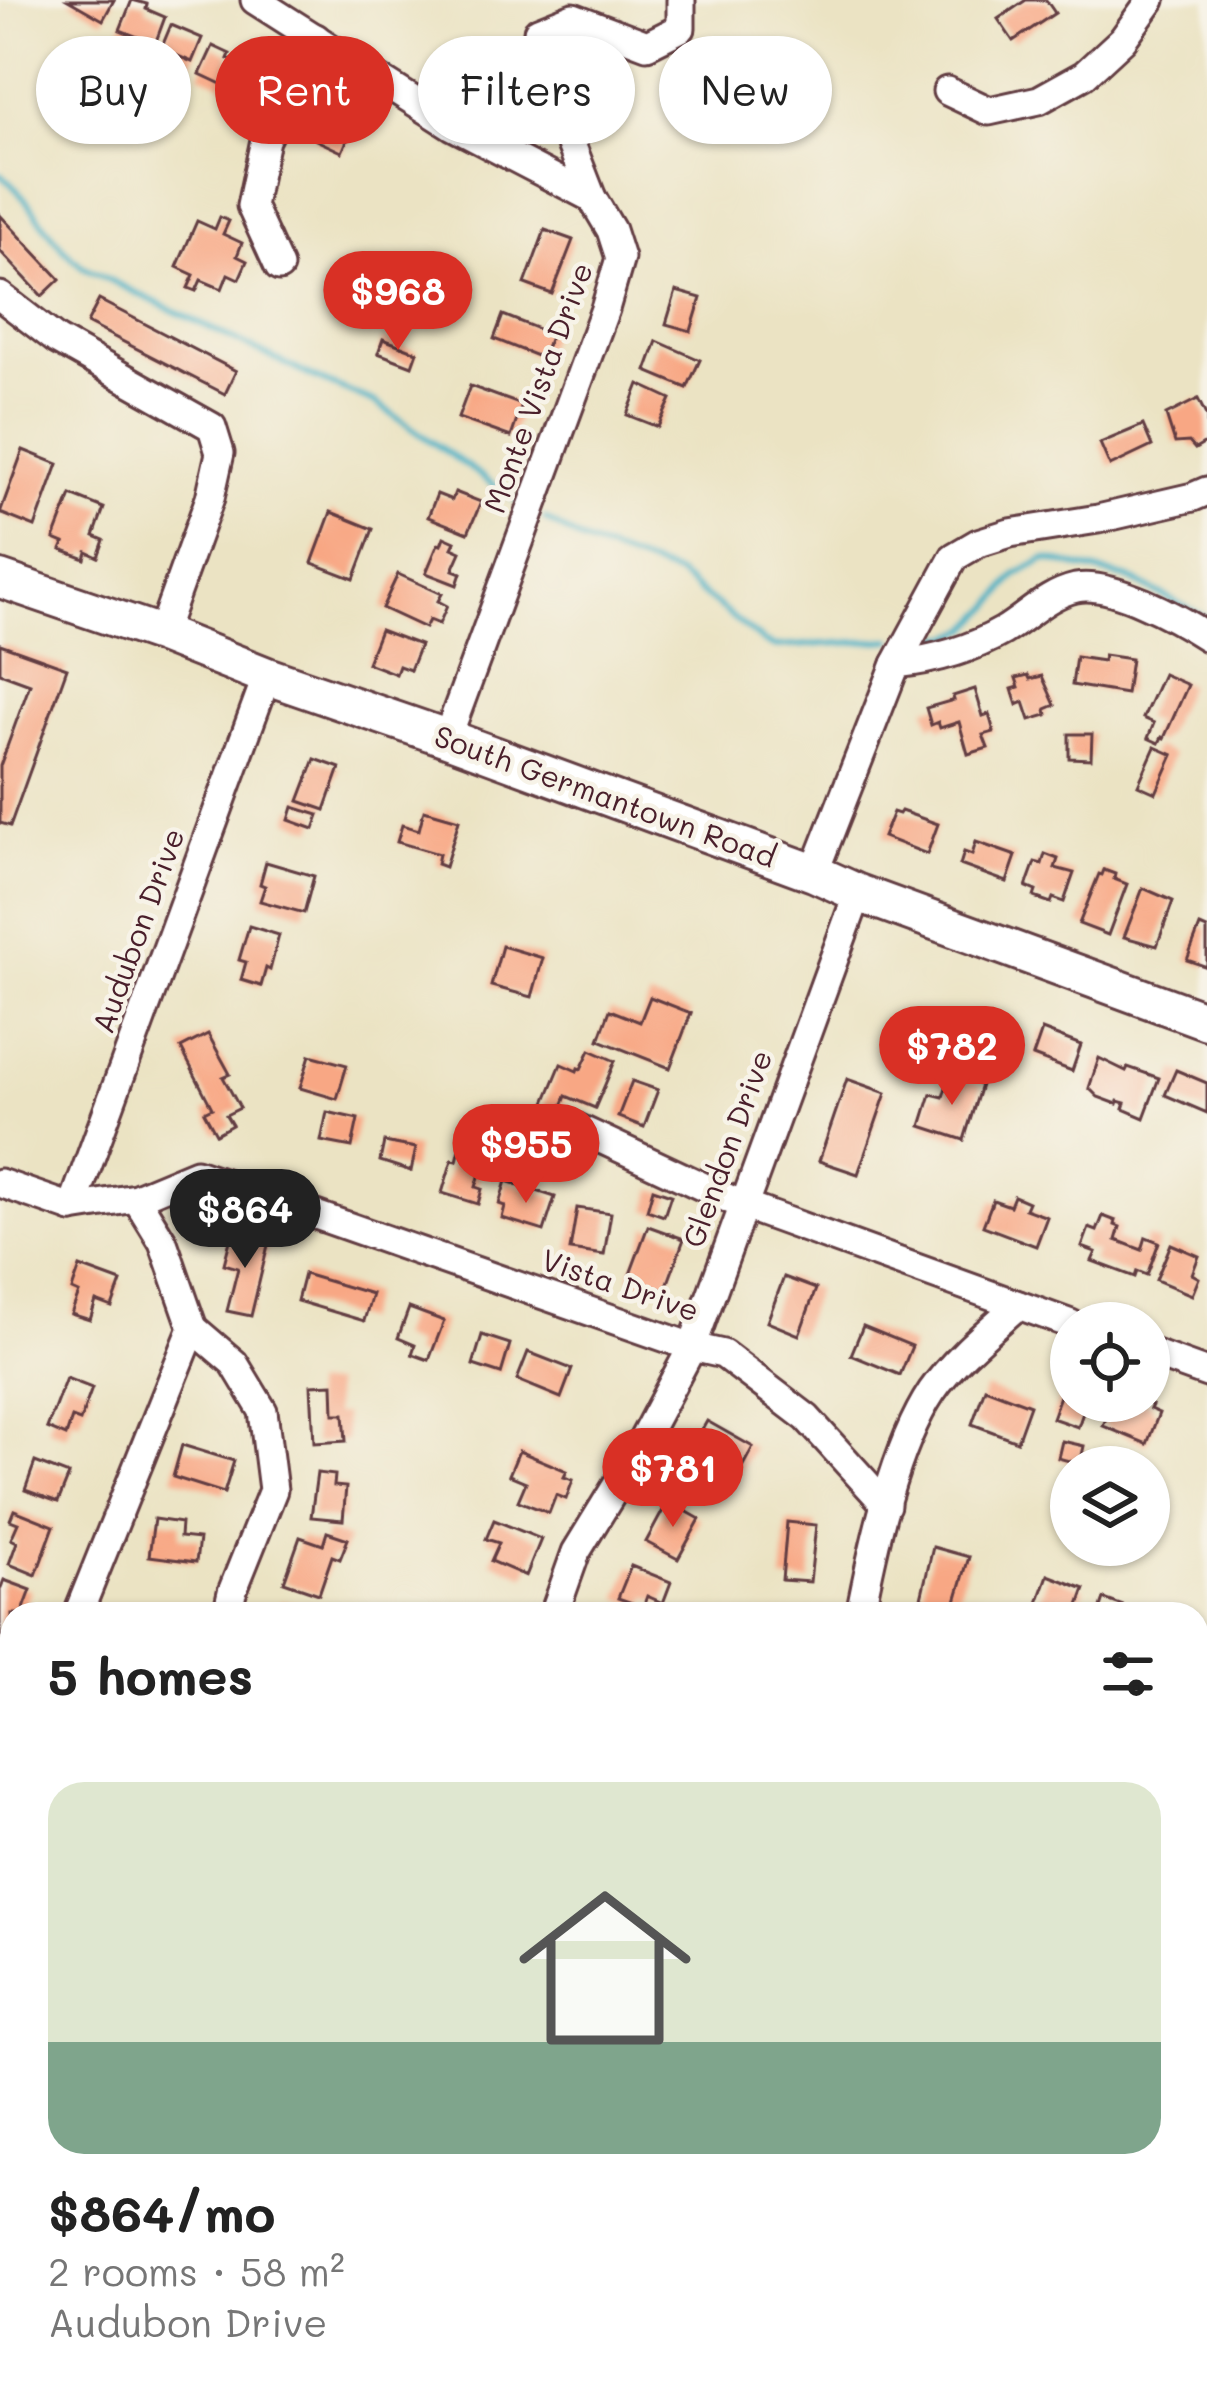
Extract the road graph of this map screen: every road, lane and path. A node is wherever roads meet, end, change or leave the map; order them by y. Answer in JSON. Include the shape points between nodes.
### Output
{"nodes":[{"id":1,"x":255,"y":0,"type":"edge"},
{"id":2,"x":682,"y":0,"type":"edge"},
{"id":3,"x":1151,"y":0,"type":"edge"},
{"id":4,"x":313,"y":36,"type":"edge"},
{"id":5,"x":394,"y":88,"type":"edge"},
{"id":6,"x":946,"y":92,"type":"dead end"},
{"id":7,"x":264,"y":144,"type":"edge"},
{"id":8,"x":592,"y":198,"type":"junction"},
{"id":9,"x":279,"y":267,"type":"dead end"},
{"id":10,"x":0,"y":296,"type":"edge"},
{"id":11,"x":1207,"y":491,"type":"edge"},
{"id":12,"x":0,"y":579,"type":"edge"},
{"id":13,"x":161,"y":634,"type":"junction"},
{"id":14,"x":1207,"y":637,"type":"edge"},
{"id":15,"x":896,"y":664,"type":"junction"},
{"id":16,"x":267,"y":676,"type":"junction"},
{"id":17,"x":447,"y":738,"type":"junction"},
{"id":18,"x":814,"y":873,"type":"junction"},
{"id":19,"x":858,"y":893,"type":"junction"},
{"id":20,"x":1207,"y":1021,"type":"edge"},
{"id":21,"x":569,"y":1124,"type":"dead end"},
{"id":22,"x":0,"y":1184,"type":"edge"},
{"id":23,"x":136,"y":1198,"type":"junction"},
{"id":24,"x":742,"y":1205,"type":"junction"},
{"id":25,"x":72,"y":1208,"type":"junction"},
{"id":26,"x":1018,"y":1305,"type":"junction"},
{"id":27,"x":1050,"y":1316,"type":"edge"},
{"id":28,"x":193,"y":1328,"type":"junction"},
{"id":29,"x":692,"y":1347,"type":"junction"},
{"id":30,"x":1170,"y":1360,"type":"edge"},
{"id":31,"x":1207,"y":1373,"type":"edge"},
{"id":32,"x":886,"y":1505,"type":"junction"},
{"id":33,"x":83,"y":1602,"type":"edge"},
{"id":34,"x":230,"y":1602,"type":"edge"},
{"id":35,"x":558,"y":1602,"type":"edge"},
{"id":36,"x":862,"y":1602,"type":"edge"}],
"edges":[{"from":1,"to":4,"type":"street"},
{"from":2,"to":8,"type":"street","name":"Monte Vista Drive","via":[[681,28],[646,45],[573,17],[538,31],[539,62]]},
{"from":3,"to":6,"type":"street","via":[[1084,75],[1039,100],[989,111]]},
{"from":5,"to":8,"type":"street"},
{"from":7,"to":9,"type":"street","via":[[250,206]]},
{"from":8,"to":17,"type":"street","name":"Monte Vista Drive","via":[[620,258]]},
{"from":10,"to":13,"type":"street","via":[[57,340],[212,427],[220,453],[210,498]]},
{"from":11,"to":15,"type":"street","via":[[978,543],[954,557]]},
{"from":12,"to":13,"type":"main road","name":"South Germantown Road"},
{"from":13,"to":16,"type":"main road","name":"South Germantown Road"},
{"from":14,"to":15,"type":"street","via":[[1172,614],[1080,587],[964,649]]},
{"from":15,"to":18,"type":"street"},
{"from":16,"to":17,"type":"main road","name":"South Germantown Road"},
{"from":16,"to":25,"type":"street","name":"Audubon Drive"},
{"from":17,"to":18,"type":"main road","name":"South Germantown Road"},
{"from":18,"to":19,"type":"main road","name":"South Germantown Road"},
{"from":19,"to":20,"type":"main road","name":"South Germantown Road"},
{"from":19,"to":24,"type":"street","name":"Glendon Drive"},
{"from":21,"to":24,"type":"street"},
{"from":22,"to":25,"type":"street","name":"Vista Drive"},
{"from":23,"to":25,"type":"street","name":"Vista Drive"},
{"from":23,"to":28,"type":"street","via":[[163,1242]]},
{"from":23,"to":29,"type":"street","name":"Vista Drive","via":[[196,1173]]},
{"from":24,"to":26,"type":"street"},
{"from":24,"to":29,"type":"street","name":"Glendon Drive"},
{"from":26,"to":27,"type":"street"},
{"from":26,"to":32,"type":"street","via":[[932,1391]]},
{"from":28,"to":33,"type":"street"},
{"from":28,"to":34,"type":"street","via":[[234,1363],[263,1411],[273,1490]]},
{"from":29,"to":32,"type":"street","name":"Vista Drive","via":[[723,1354],[807,1418]]},
{"from":29,"to":35,"type":"street","name":"Glendon Drive","via":[[576,1552]]},
{"from":30,"to":31,"type":"street"},
{"from":32,"to":36,"type":"street"}]}
